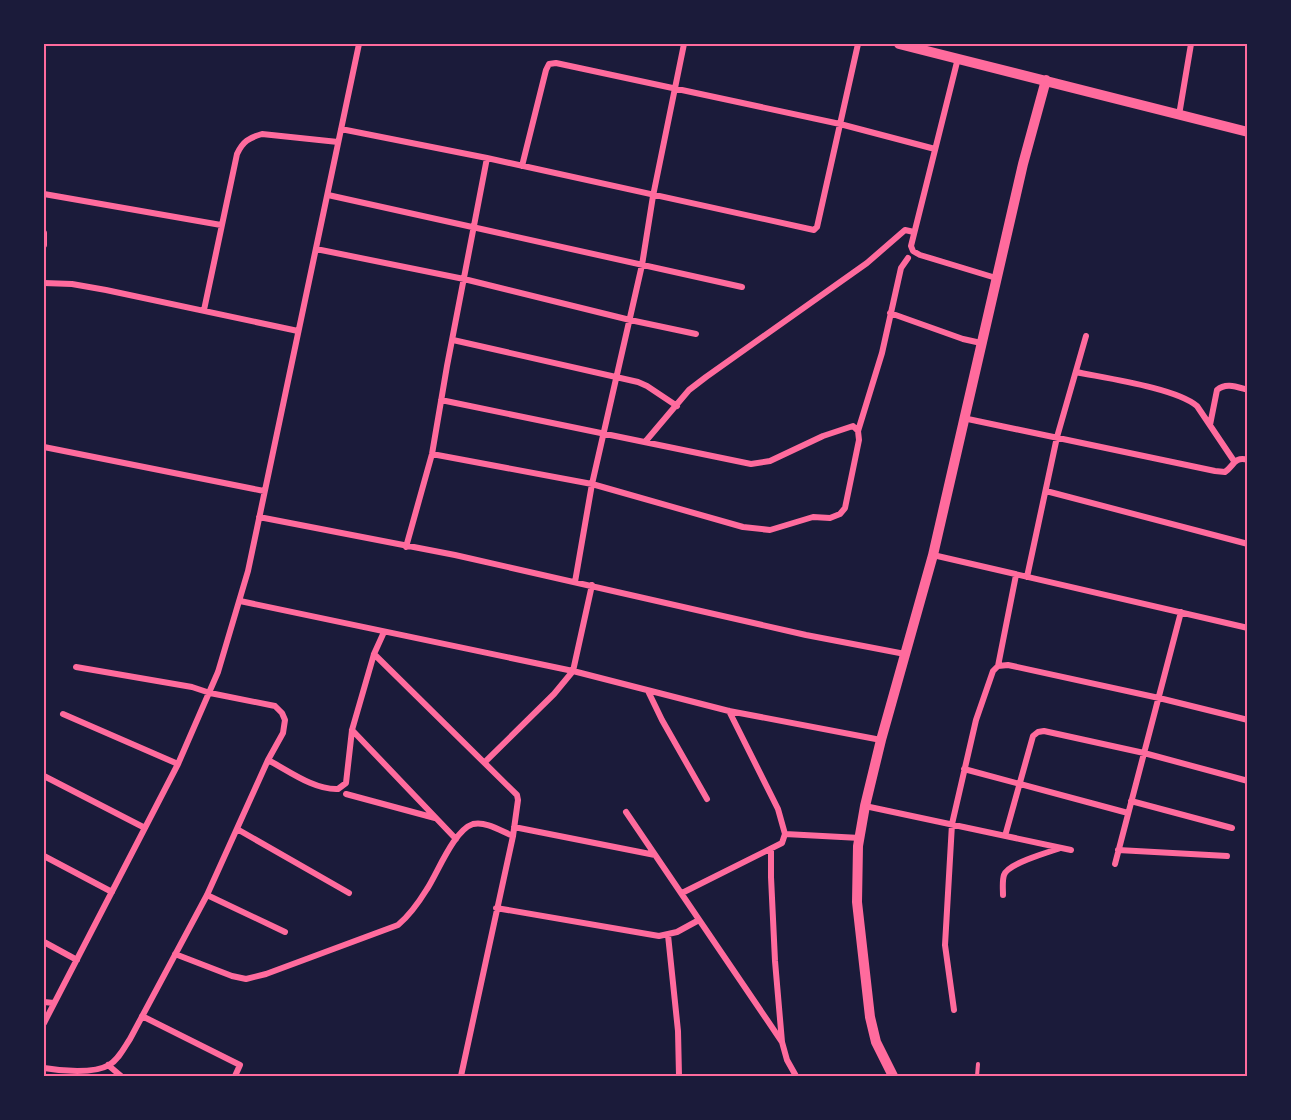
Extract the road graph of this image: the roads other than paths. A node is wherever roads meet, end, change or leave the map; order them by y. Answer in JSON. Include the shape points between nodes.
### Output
{"nodes":[{"id":1,"x":359,"y":44,"type":"edge"},
{"id":2,"x":684,"y":44,"type":"edge"},
{"id":3,"x":858,"y":44,"type":"edge"},
{"id":4,"x":899,"y":44,"type":"edge"},
{"id":5,"x":1191,"y":44,"type":"edge"},
{"id":6,"x":958,"y":58,"type":"junction"},
{"id":7,"x":1046,"y":80,"type":"junction"},
{"id":8,"x":675,"y":88,"type":"junction"},
{"id":9,"x":1179,"y":115,"type":"junction"},
{"id":10,"x":840,"y":124,"type":"junction"},
{"id":11,"x":341,"y":129,"type":"junction"},
{"id":12,"x":1248,"y":132,"type":"edge"},
{"id":13,"x":339,"y":142,"type":"junction"},
{"id":14,"x":935,"y":149,"type":"junction"},
{"id":15,"x":487,"y":158,"type":"junction"},
{"id":16,"x":522,"y":166,"type":"junction"},
{"id":17,"x":44,"y":194,"type":"edge"},
{"id":18,"x":327,"y":195,"type":"junction"},
{"id":19,"x":653,"y":196,"type":"junction"},
{"id":20,"x":221,"y":225,"type":"junction"},
{"id":21,"x":474,"y":227,"type":"junction"},
{"id":22,"x":914,"y":232,"type":"junction"},
{"id":23,"x":44,"y":233,"type":"edge"},
{"id":24,"x":44,"y":245,"type":"edge"},
{"id":25,"x":316,"y":249,"type":"junction"},
{"id":26,"x":908,"y":258,"type":"dead end"},
{"id":27,"x":642,"y":265,"type":"junction"},
{"id":28,"x":996,"y":278,"type":"junction"},
{"id":29,"x":465,"y":279,"type":"junction"},
{"id":30,"x":44,"y":283,"type":"edge"},
{"id":31,"x":742,"y":287,"type":"dead end"},
{"id":32,"x":204,"y":310,"type":"junction"},
{"id":33,"x":890,"y":313,"type":"junction"},
{"id":34,"x":630,"y":320,"type":"junction"},
{"id":35,"x":298,"y":331,"type":"junction"},
{"id":36,"x":696,"y":334,"type":"dead end"},
{"id":37,"x":1086,"y":336,"type":"dead end"},
{"id":38,"x":453,"y":340,"type":"junction"},
{"id":39,"x":981,"y":343,"type":"junction"},
{"id":40,"x":1076,"y":372,"type":"junction"},
{"id":41,"x":615,"y":379,"type":"junction"},
{"id":42,"x":1248,"y":390,"type":"edge"},
{"id":43,"x":441,"y":400,"type":"junction"},
{"id":44,"x":676,"y":406,"type":"junction"},
{"id":45,"x":963,"y":418,"type":"junction"},
{"id":46,"x":1210,"y":425,"type":"junction"},
{"id":47,"x":858,"y":431,"type":"junction"},
{"id":48,"x":603,"y":434,"type":"junction"},
{"id":49,"x":1057,"y":438,"type":"junction"},
{"id":50,"x":645,"y":442,"type":"junction"},
{"id":51,"x":44,"y":447,"type":"edge"},
{"id":52,"x":432,"y":454,"type":"junction"},
{"id":53,"x":1248,"y":460,"type":"edge"},
{"id":54,"x":1234,"y":461,"type":"junction"},
{"id":55,"x":592,"y":484,"type":"junction"},
{"id":56,"x":264,"y":491,"type":"junction"},
{"id":57,"x":1046,"y":491,"type":"junction"},
{"id":58,"x":259,"y":517,"type":"junction"},
{"id":59,"x":1248,"y":544,"type":"edge"},
{"id":60,"x":406,"y":547,"type":"junction"},
{"id":61,"x":933,"y":555,"type":"junction"},
{"id":62,"x":1016,"y":574,"type":"junction"},
{"id":63,"x":1027,"y":577,"type":"junction"},
{"id":64,"x":575,"y":582,"type":"junction"},
{"id":65,"x":591,"y":585,"type":"junction"},
{"id":66,"x":240,"y":602,"type":"junction"},
{"id":67,"x":1181,"y":612,"type":"junction"},
{"id":68,"x":1248,"y":628,"type":"edge"},
{"id":69,"x":384,"y":632,"type":"junction"},
{"id":70,"x":374,"y":654,"type":"junction"},
{"id":71,"x":905,"y":654,"type":"junction"},
{"id":72,"x":998,"y":666,"type":"junction"},
{"id":73,"x":76,"y":667,"type":"dead end"},
{"id":74,"x":573,"y":671,"type":"junction"},
{"id":75,"x":648,"y":691,"type":"junction"},
{"id":76,"x":210,"y":693,"type":"junction"},
{"id":77,"x":1159,"y":698,"type":"junction"},
{"id":78,"x":729,"y":711,"type":"junction"},
{"id":79,"x":63,"y":714,"type":"dead end"},
{"id":80,"x":1248,"y":720,"type":"edge"},
{"id":81,"x":352,"y":730,"type":"junction"},
{"id":82,"x":881,"y":740,"type":"junction"},
{"id":83,"x":1144,"y":753,"type":"junction"},
{"id":84,"x":268,"y":760,"type":"junction"},
{"id":85,"x":485,"y":762,"type":"junction"},
{"id":86,"x":178,"y":764,"type":"junction"},
{"id":87,"x":964,"y":769,"type":"junction"},
{"id":88,"x":44,"y":776,"type":"edge"},
{"id":89,"x":1248,"y":781,"type":"edge"},
{"id":90,"x":1019,"y":785,"type":"junction"},
{"id":91,"x":346,"y":794,"type":"dead end"},
{"id":92,"x":707,"y":799,"type":"dead end"},
{"id":93,"x":1131,"y":801,"type":"junction"},
{"id":94,"x":865,"y":806,"type":"junction"},
{"id":95,"x":626,"y":812,"type":"dead end"},
{"id":96,"x":1128,"y":813,"type":"junction"},
{"id":97,"x":436,"y":818,"type":"junction"},
{"id":98,"x":952,"y":824,"type":"junction"},
{"id":99,"x":514,"y":827,"type":"junction"},
{"id":100,"x":145,"y":828,"type":"junction"},
{"id":101,"x":1232,"y":828,"type":"dead end"},
{"id":102,"x":237,"y":829,"type":"junction"},
{"id":103,"x":785,"y":834,"type":"junction"},
{"id":104,"x":513,"y":836,"type":"junction"},
{"id":105,"x":1005,"y":836,"type":"junction"},
{"id":106,"x":860,"y":838,"type":"junction"},
{"id":107,"x":456,"y":839,"type":"junction"},
{"id":108,"x":1061,"y":848,"type":"junction"},
{"id":109,"x":771,"y":849,"type":"junction"},
{"id":110,"x":1071,"y":850,"type":"dead end"},
{"id":111,"x":1118,"y":850,"type":"junction"},
{"id":112,"x":655,"y":855,"type":"junction"},
{"id":113,"x":44,"y":856,"type":"edge"},
{"id":114,"x":1227,"y":856,"type":"dead end"},
{"id":115,"x":1114,"y":864,"type":"dead end"},
{"id":116,"x":112,"y":892,"type":"junction"},
{"id":117,"x":349,"y":893,"type":"dead end"},
{"id":118,"x":682,"y":893,"type":"junction"},
{"id":119,"x":207,"y":895,"type":"junction"},
{"id":120,"x":1003,"y":895,"type":"dead end"},
{"id":121,"x":496,"y":908,"type":"junction"},
{"id":122,"x":699,"y":920,"type":"junction"},
{"id":123,"x":285,"y":932,"type":"dead end"},
{"id":124,"x":668,"y":935,"type":"junction"},
{"id":125,"x":44,"y":942,"type":"edge"},
{"id":126,"x":174,"y":954,"type":"junction"},
{"id":127,"x":77,"y":960,"type":"junction"},
{"id":128,"x":44,"y":1002,"type":"edge"},
{"id":129,"x":54,"y":1003,"type":"junction"},
{"id":130,"x":954,"y":1010,"type":"dead end"},
{"id":131,"x":142,"y":1016,"type":"junction"},
{"id":132,"x":44,"y":1023,"type":"edge"},
{"id":133,"x":782,"y":1042,"type":"junction"},
{"id":134,"x":978,"y":1064,"type":"dead end"},
{"id":135,"x":108,"y":1065,"type":"junction"},
{"id":136,"x":44,"y":1068,"type":"edge"},
{"id":137,"x":57,"y":1074,"type":"edge"},
{"id":138,"x":121,"y":1077,"type":"edge"},
{"id":139,"x":235,"y":1077,"type":"edge"},
{"id":140,"x":461,"y":1077,"type":"edge"},
{"id":141,"x":679,"y":1077,"type":"edge"},
{"id":142,"x":796,"y":1077,"type":"edge"},
{"id":143,"x":893,"y":1077,"type":"edge"},
{"id":144,"x":977,"y":1077,"type":"edge"}],
"edges":[{"from":1,"to":11,"type":"street"},
{"from":2,"to":8,"type":"street"},
{"from":3,"to":10,"type":"street"},
{"from":4,"to":6,"type":"street"},
{"from":5,"to":9,"type":"street"},
{"from":6,"to":7,"type":"street"},
{"from":6,"to":14,"type":"street"},
{"from":7,"to":9,"type":"street"},
{"from":7,"to":28,"type":"street"},
{"from":8,"to":10,"type":"street"},
{"from":8,"to":16,"type":"street","via":[[549,64]]},
{"from":8,"to":19,"type":"street"},
{"from":9,"to":12,"type":"street"},
{"from":10,"to":14,"type":"street"},
{"from":10,"to":19,"type":"street","via":[[814,230]]},
{"from":11,"to":13,"type":"street"},
{"from":11,"to":15,"type":"street"},
{"from":13,"to":18,"type":"street"},
{"from":13,"to":20,"type":"street","via":[[262,134],[243,142]]},
{"from":14,"to":22,"type":"street"},
{"from":15,"to":16,"type":"street"},
{"from":15,"to":21,"type":"street"},
{"from":16,"to":19,"type":"street"},
{"from":17,"to":20,"type":"street"},
{"from":18,"to":21,"type":"street"},
{"from":18,"to":25,"type":"street"},
{"from":19,"to":27,"type":"street"},
{"from":20,"to":32,"type":"street"},
{"from":21,"to":27,"type":"street"},
{"from":21,"to":29,"type":"street"},
{"from":22,"to":28,"type":"street","via":[[911,246],[920,255]]},
{"from":22,"to":44,"type":"street","via":[[904,230],[867,262],[705,376]]},
{"from":23,"to":24,"type":"street"},
{"from":25,"to":29,"type":"street"},
{"from":25,"to":35,"type":"street"},
{"from":26,"to":33,"type":"street","via":[[901,268]]},
{"from":27,"to":31,"type":"street"},
{"from":27,"to":34,"type":"street"},
{"from":28,"to":39,"type":"street"},
{"from":29,"to":34,"type":"street"},
{"from":29,"to":38,"type":"street"},
{"from":30,"to":32,"type":"street","via":[[72,284]]},
{"from":32,"to":35,"type":"street"},
{"from":33,"to":39,"type":"street"},
{"from":33,"to":47,"type":"street"},
{"from":34,"to":36,"type":"street"},
{"from":34,"to":41,"type":"street"},
{"from":35,"to":56,"type":"street"},
{"from":37,"to":40,"type":"street"},
{"from":38,"to":41,"type":"street"},
{"from":38,"to":43,"type":"street"},
{"from":39,"to":45,"type":"street"},
{"from":40,"to":46,"type":"street","via":[[1182,396],[1197,406]]},
{"from":40,"to":49,"type":"street"},
{"from":41,"to":44,"type":"street","via":[[647,386]]},
{"from":41,"to":48,"type":"street"},
{"from":42,"to":46,"type":"street","via":[[1227,385],[1217,390]]},
{"from":43,"to":48,"type":"street"},
{"from":43,"to":52,"type":"street"},
{"from":44,"to":50,"type":"street"},
{"from":45,"to":49,"type":"street"},
{"from":45,"to":61,"type":"street"},
{"from":46,"to":54,"type":"street"},
{"from":47,"to":50,"type":"street","via":[[853,426],[843,429],[770,461],[751,464]]},
{"from":47,"to":55,"type":"street","via":[[845,508],[840,514],[813,517],[770,530],[743,527]]},
{"from":48,"to":50,"type":"street"},
{"from":48,"to":55,"type":"street"},
{"from":49,"to":54,"type":"street","via":[[1215,471],[1225,472]]},
{"from":49,"to":57,"type":"street"},
{"from":51,"to":56,"type":"street"},
{"from":52,"to":55,"type":"street"},
{"from":52,"to":60,"type":"street"},
{"from":53,"to":54,"type":"street"},
{"from":55,"to":64,"type":"street"},
{"from":56,"to":58,"type":"street"},
{"from":57,"to":59,"type":"street"},
{"from":57,"to":63,"type":"street"},
{"from":58,"to":60,"type":"street"},
{"from":58,"to":66,"type":"street"},
{"from":60,"to":64,"type":"street"},
{"from":61,"to":62,"type":"street"},
{"from":61,"to":71,"type":"street"},
{"from":62,"to":63,"type":"street"},
{"from":62,"to":72,"type":"street"},
{"from":63,"to":67,"type":"street"},
{"from":64,"to":65,"type":"street"},
{"from":65,"to":71,"type":"street"},
{"from":65,"to":74,"type":"street"},
{"from":66,"to":69,"type":"street"},
{"from":66,"to":76,"type":"street"},
{"from":67,"to":68,"type":"street"},
{"from":67,"to":77,"type":"street"},
{"from":69,"to":70,"type":"street"},
{"from":69,"to":74,"type":"street"},
{"from":70,"to":81,"type":"street"},
{"from":70,"to":85,"type":"street"},
{"from":71,"to":82,"type":"street"},
{"from":72,"to":77,"type":"street"},
{"from":72,"to":87,"type":"street","via":[[976,720]]},
{"from":73,"to":76,"type":"street"},
{"from":74,"to":75,"type":"street"},
{"from":74,"to":85,"type":"street"},
{"from":75,"to":78,"type":"street"},
{"from":75,"to":92,"type":"street"},
{"from":76,"to":84,"type":"street","via":[[275,706],[282,713],[283,733]]},
{"from":76,"to":86,"type":"street"},
{"from":77,"to":80,"type":"street"},
{"from":77,"to":83,"type":"street"},
{"from":78,"to":82,"type":"street"},
{"from":78,"to":103,"type":"street","via":[[778,809]]},
{"from":79,"to":86,"type":"street"},
{"from":81,"to":84,"type":"street","via":[[349,771],[346,783],[338,789],[300,778]]},
{"from":81,"to":97,"type":"street"},
{"from":82,"to":94,"type":"street"},
{"from":83,"to":89,"type":"street"},
{"from":83,"to":90,"type":"street","via":[[1038,732],[1033,736]]},
{"from":83,"to":93,"type":"street"},
{"from":84,"to":102,"type":"street"},
{"from":85,"to":99,"type":"street","via":[[517,795]]},
{"from":86,"to":100,"type":"street"},
{"from":87,"to":90,"type":"street"},
{"from":87,"to":98,"type":"street"},
{"from":88,"to":100,"type":"street"},
{"from":90,"to":96,"type":"street"},
{"from":90,"to":105,"type":"street"},
{"from":91,"to":97,"type":"street"},
{"from":93,"to":96,"type":"street"},
{"from":93,"to":101,"type":"street"},
{"from":94,"to":98,"type":"street"},
{"from":94,"to":106,"type":"street"},
{"from":95,"to":112,"type":"street"},
{"from":96,"to":111,"type":"street"},
{"from":97,"to":107,"type":"street"},
{"from":98,"to":105,"type":"street"},
{"from":98,"to":130,"type":"street","via":[[945,945]]},
{"from":99,"to":104,"type":"street"},
{"from":99,"to":112,"type":"street"},
{"from":100,"to":116,"type":"street"},
{"from":102,"to":117,"type":"street"},
{"from":102,"to":119,"type":"street"},
{"from":103,"to":106,"type":"street"},
{"from":103,"to":109,"type":"street","via":[[782,843]]},
{"from":104,"to":107,"type":"street","via":[[474,824]]},
{"from":104,"to":121,"type":"street"},
{"from":105,"to":108,"type":"street"},
{"from":106,"to":143,"type":"street","via":[[857,902],[870,1017],[876,1042]]},
{"from":107,"to":126,"type":"street","via":[[428,889],[406,918],[384,932],[246,979]]},
{"from":108,"to":110,"type":"street"},
{"from":108,"to":120,"type":"street","via":[[1009,869],[1004,874]]},
{"from":109,"to":118,"type":"street"},
{"from":109,"to":133,"type":"street"},
{"from":111,"to":114,"type":"street"},
{"from":111,"to":115,"type":"street"},
{"from":112,"to":118,"type":"street"},
{"from":113,"to":116,"type":"street"},
{"from":116,"to":127,"type":"street"},
{"from":118,"to":122,"type":"street"},
{"from":119,"to":123,"type":"street"},
{"from":119,"to":126,"type":"street"},
{"from":121,"to":124,"type":"street"},
{"from":121,"to":140,"type":"street"},
{"from":122,"to":124,"type":"street"},
{"from":122,"to":133,"type":"street"},
{"from":124,"to":141,"type":"street"},
{"from":125,"to":127,"type":"street"},
{"from":126,"to":131,"type":"street"},
{"from":127,"to":129,"type":"street"},
{"from":128,"to":129,"type":"street"},
{"from":129,"to":132,"type":"street"},
{"from":131,"to":135,"type":"street","via":[[117,1058]]},
{"from":131,"to":139,"type":"street","via":[[240,1065]]},
{"from":133,"to":142,"type":"street"},
{"from":134,"to":144,"type":"lane"},
{"from":135,"to":137,"type":"street"},
{"from":135,"to":138,"type":"street"},
{"from":136,"to":137,"type":"street"}]}
